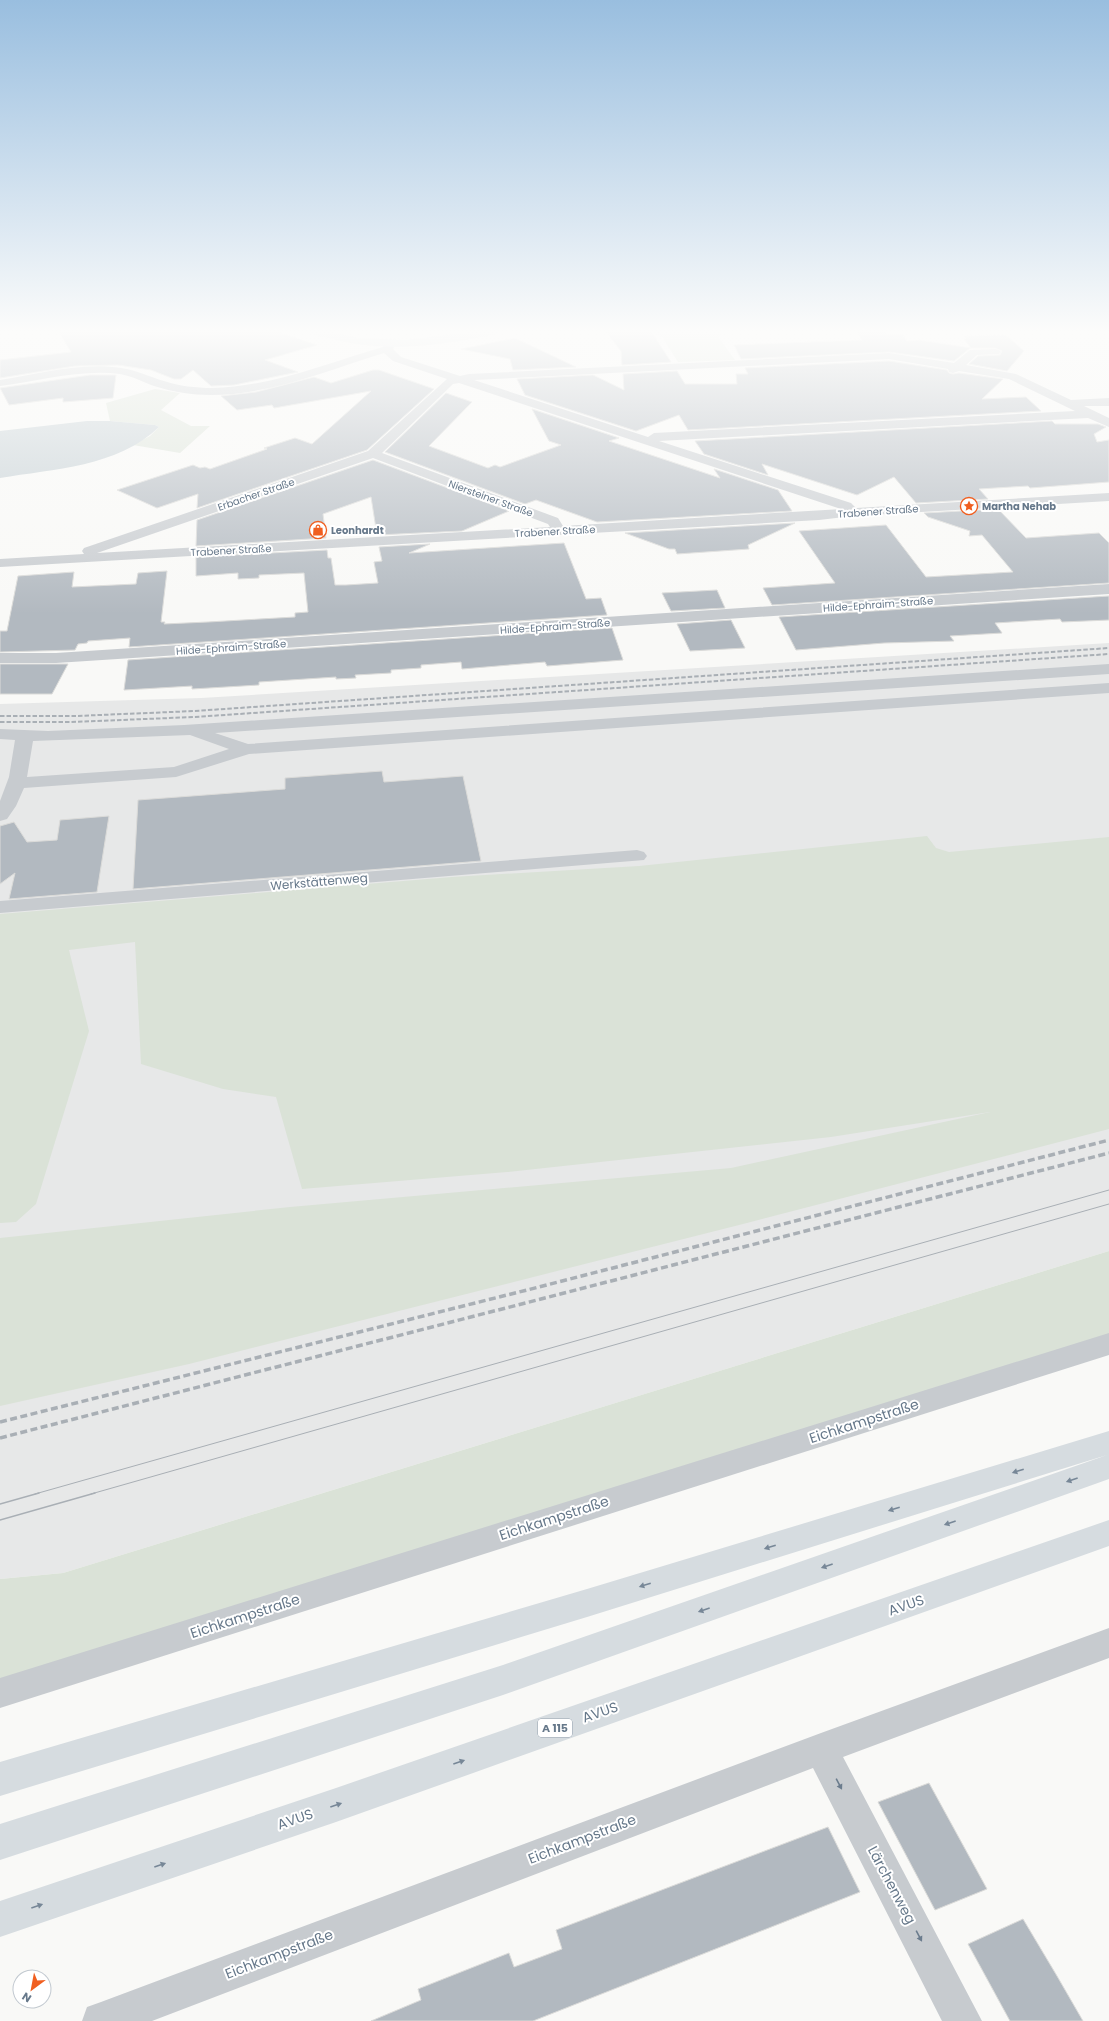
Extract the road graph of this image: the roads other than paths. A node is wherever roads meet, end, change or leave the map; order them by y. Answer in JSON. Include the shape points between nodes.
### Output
{"nodes":[{"id":1,"x":403,"y":425,"type":"edge"},
{"id":2,"x":604,"y":425,"type":"edge"},
{"id":3,"x":879,"y":425,"type":"edge"},
{"id":4,"x":643,"y":438,"type":"junction"},
{"id":5,"x":373,"y":454,"type":"junction"},
{"id":6,"x":1109,"y":496,"type":"edge"},
{"id":7,"x":853,"y":512,"type":"junction"},
{"id":8,"x":559,"y":531,"type":"junction"},
{"id":9,"x":79,"y":559,"type":"junction"},
{"id":10,"x":0,"y":563,"type":"edge"},
{"id":11,"x":1109,"y":589,"type":"edge"},
{"id":12,"x":0,"y":658,"type":"edge"},
{"id":13,"x":1109,"y":669,"type":"edge"},
{"id":14,"x":1109,"y":688,"type":"edge"},
{"id":15,"x":184,"y":730,"type":"junction"},
{"id":16,"x":0,"y":734,"type":"edge"},
{"id":17,"x":25,"y":735,"type":"junction"},
{"id":18,"x":247,"y":750,"type":"junction"},
{"id":19,"x":17,"y":783,"type":"junction"},
{"id":20,"x":0,"y":815,"type":"edge"},
{"id":21,"x":637,"y":856,"type":"dead end"},
{"id":22,"x":0,"y":907,"type":"edge"},
{"id":23,"x":1109,"y":1344,"type":"edge"},
{"id":24,"x":1109,"y":1443,"type":"edge"},
{"id":25,"x":1109,"y":1468,"type":"edge"},
{"id":26,"x":1109,"y":1533,"type":"edge"},
{"id":27,"x":1109,"y":1643,"type":"edge"},
{"id":28,"x":0,"y":1693,"type":"edge"},
{"id":29,"x":821,"y":1749,"type":"junction"},
{"id":30,"x":0,"y":1779,"type":"edge"},
{"id":31,"x":0,"y":1842,"type":"edge"},
{"id":32,"x":0,"y":1919,"type":"edge"},
{"id":33,"x":101,"y":2021,"type":"edge"},
{"id":34,"x":963,"y":2021,"type":"edge"}],
"edges":[{"from":1,"to":5,"type":"street","name":"Erbacher Straße"},
{"from":2,"to":4,"type":"street"},
{"from":3,"to":4,"type":"street"},
{"from":4,"to":7,"type":"street","via":[[846,506]]},
{"from":5,"to":8,"type":"street","name":"Niersteiner Straße","via":[[554,521]]},
{"from":5,"to":9,"type":"street","name":"Erbacher Straße","via":[[81,553]]},
{"from":6,"to":7,"type":"street","name":"Trabener Straße"},
{"from":7,"to":8,"type":"street","name":"Trabener Straße"},
{"from":8,"to":9,"type":"street","name":"Trabener Straße"},
{"from":9,"to":10,"type":"street","name":"Trabener Straße"},
{"from":11,"to":12,"type":"street","name":"Hilde-Ephraim-Straße","via":[[56,658]]},
{"from":13,"to":15,"type":"street"},
{"from":14,"to":18,"type":"street"},
{"from":15,"to":17,"type":"street"},
{"from":15,"to":18,"type":"street"},
{"from":16,"to":17,"type":"street"},
{"from":17,"to":19,"type":"street"},
{"from":18,"to":19,"type":"street","via":[[176,772]]},
{"from":19,"to":20,"type":"street","via":[[10,804]]},
{"from":21,"to":22,"type":"street","name":"Werkstättenweg"},
{"from":23,"to":28,"type":"street","name":"Eichkampstraße"},
{"from":24,"to":30,"type":"main road","one_way":true},
{"from":25,"to":31,"type":"main road","one_way":true,"via":[[503,1680]]},
{"from":32,"to":26,"type":"main road","name":"AVUS","number":"A 115","one_way":true,"via":[[336,1805]]},
{"from":27,"to":29,"type":"street","name":"Eichkampstraße"},
{"from":29,"to":33,"type":"street","name":"Eichkampstraße"},
{"from":29,"to":34,"type":"street","name":"Lärchenweg","one_way":true}]}
